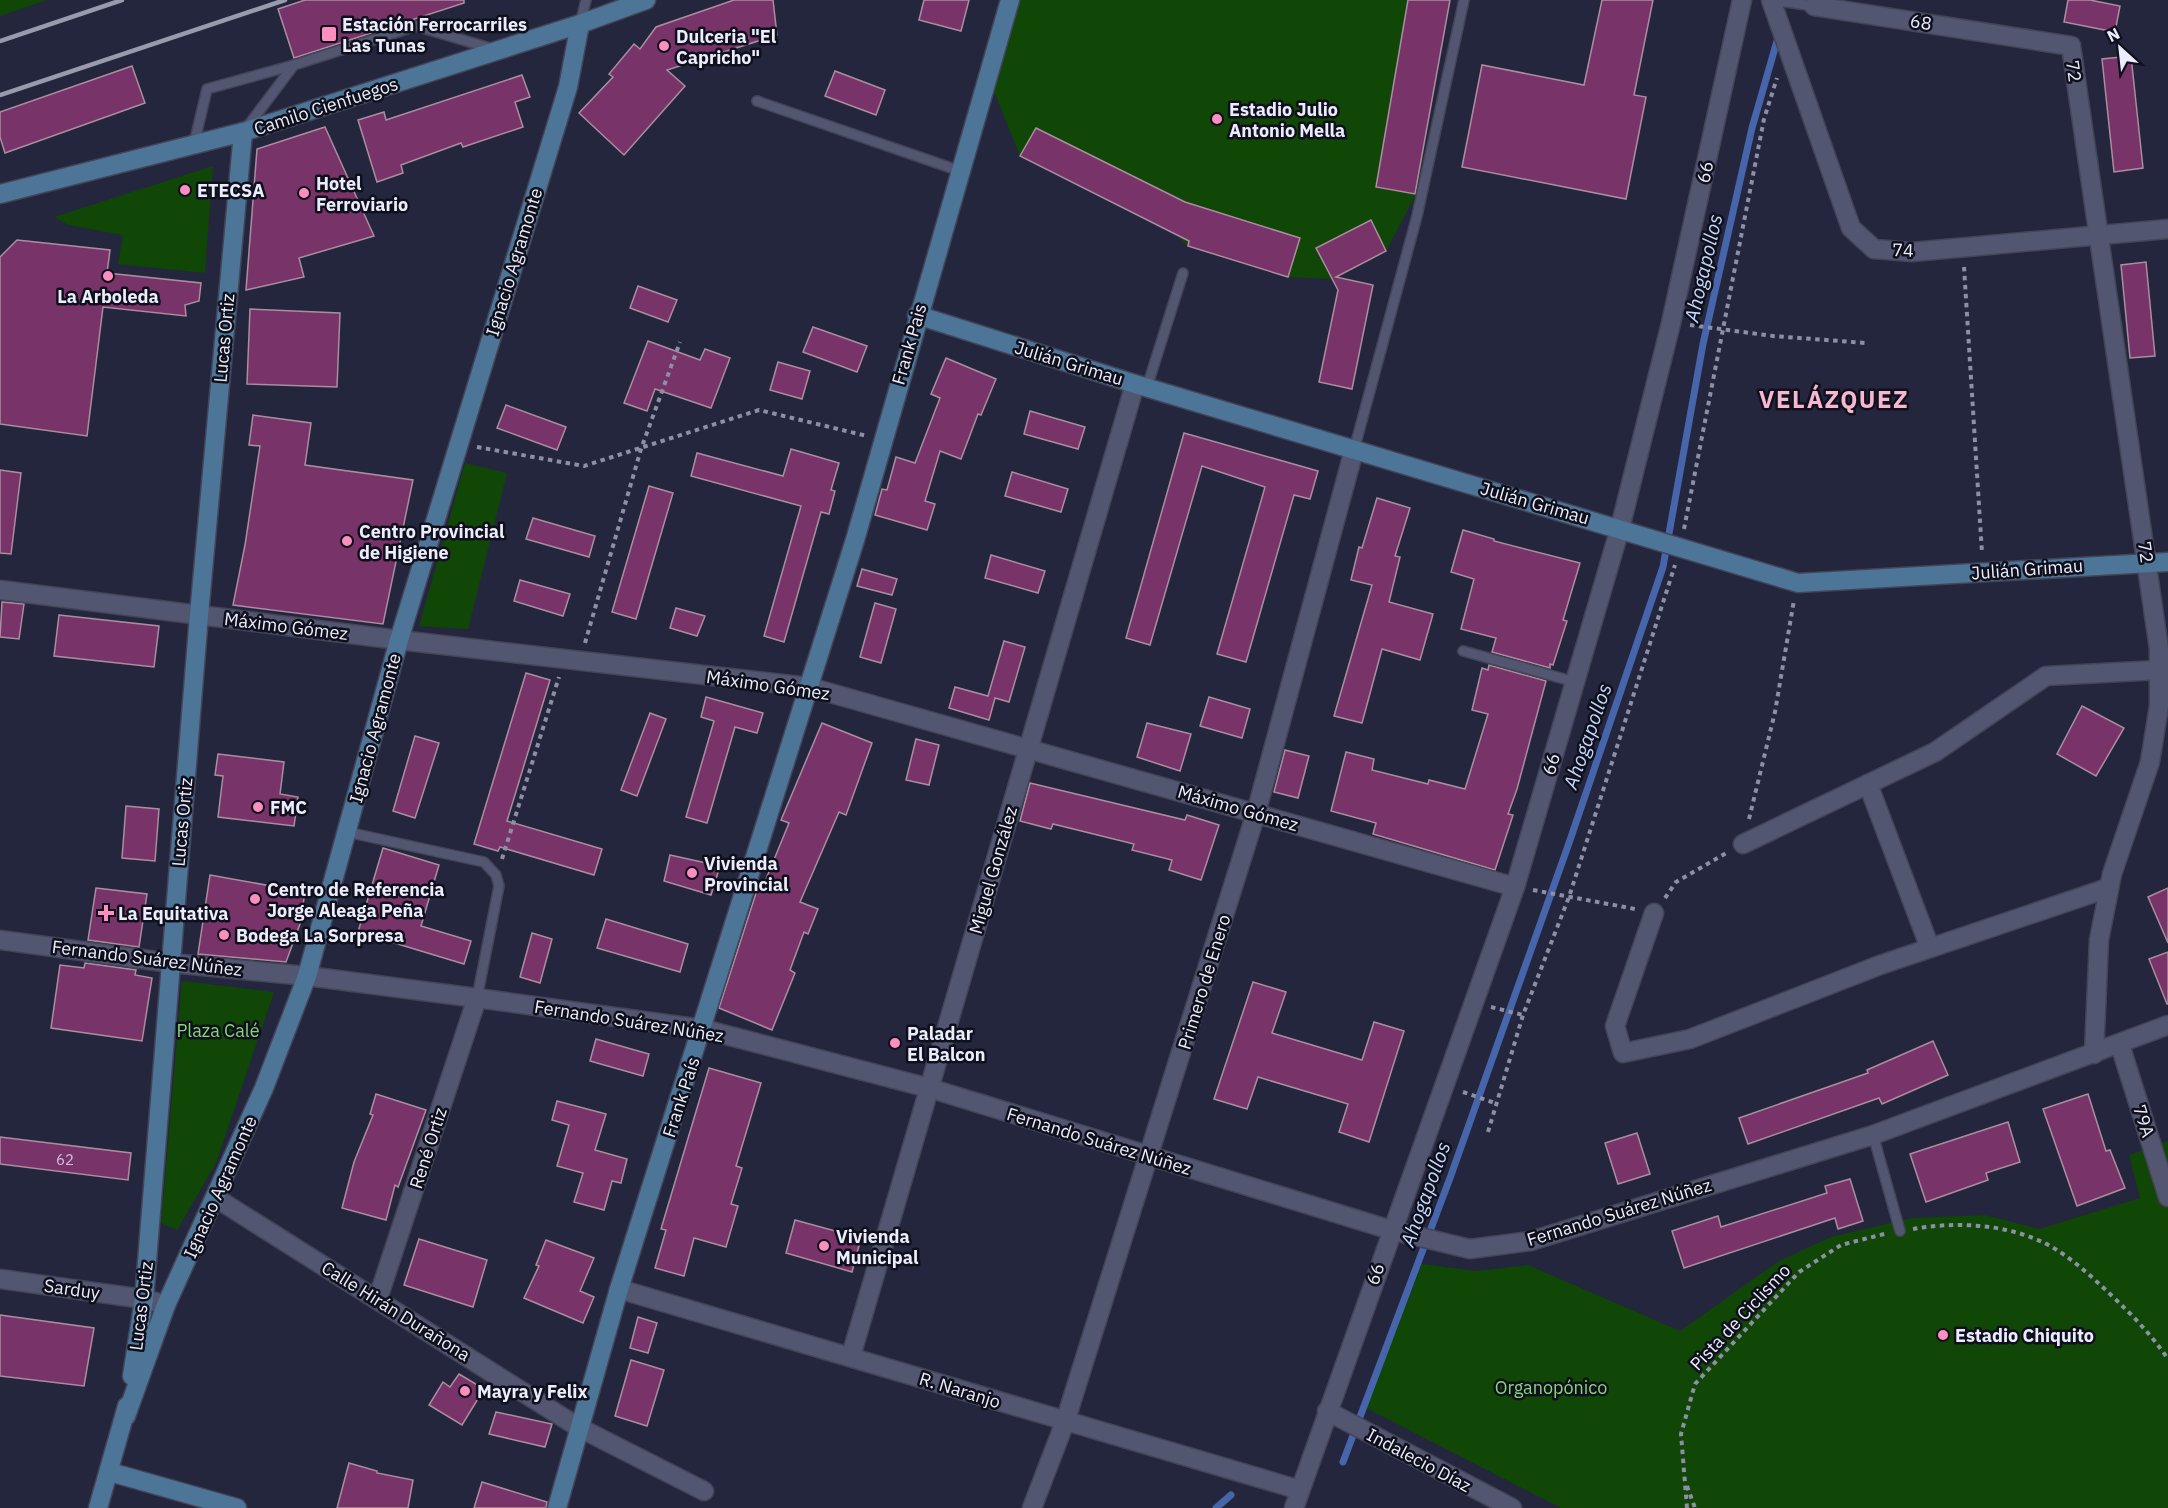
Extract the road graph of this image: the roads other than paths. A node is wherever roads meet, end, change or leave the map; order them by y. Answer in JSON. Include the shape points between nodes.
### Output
{"nodes":[{"id":1,"x":586,"y":0,"type":"edge"},
{"id":2,"x":646,"y":0,"type":"edge"},
{"id":3,"x":1010,"y":0,"type":"edge"},
{"id":4,"x":1464,"y":0,"type":"edge"},
{"id":5,"x":1742,"y":0,"type":"edge"},
{"id":6,"x":1771,"y":0,"type":"edge"},
{"id":7,"x":1814,"y":6,"type":"joint"},
{"id":8,"x":580,"y":24,"type":"junction"},
{"id":9,"x":2070,"y":46,"type":"joint"},
{"id":10,"x":498,"y":51,"type":"junction"},
{"id":11,"x":294,"y":65,"type":"junction"},
{"id":12,"x":757,"y":101,"type":"dead end"},
{"id":13,"x":243,"y":132,"type":"junction"},
{"id":14,"x":194,"y":144,"type":"junction"},
{"id":15,"x":960,"y":171,"type":"junction"},
{"id":16,"x":0,"y":194,"type":"edge"},
{"id":17,"x":2168,"y":229,"type":"edge"},
{"id":18,"x":2099,"y":236,"type":"junction"},
{"id":19,"x":1183,"y":273,"type":"dead end"},
{"id":20,"x":917,"y":315,"type":"junction"},
{"id":21,"x":1141,"y":386,"type":"junction"},
{"id":22,"x":1354,"y":450,"type":"junction"},
{"id":23,"x":1620,"y":528,"type":"junction"},
{"id":24,"x":2148,"y":562,"type":"junction"},
{"id":25,"x":2168,"y":562,"type":"edge"},
{"id":26,"x":0,"y":590,"type":"edge"},
{"id":27,"x":199,"y":615,"type":"junction"},
{"id":28,"x":399,"y":640,"type":"junction"},
{"id":29,"x":1463,"y":651,"type":"dead end"},
{"id":30,"x":2159,"y":670,"type":"junction"},
{"id":31,"x":1575,"y":682,"type":"junction"},
{"id":32,"x":809,"y":687,"type":"junction"},
{"id":33,"x":2161,"y":740,"type":"edge"},
{"id":34,"x":1028,"y":749,"type":"junction"},
{"id":35,"x":1868,"y":784,"type":"junction"},
{"id":36,"x":1256,"y":813,"type":"junction"},
{"id":37,"x":347,"y":832,"type":"junction"},
{"id":38,"x":1743,"y":844,"type":"road end"},
{"id":39,"x":1522,"y":888,"type":"junction"},
{"id":40,"x":2108,"y":888,"type":"junction"},
{"id":41,"x":1654,"y":913,"type":"road end"},
{"id":42,"x":0,"y":940,"type":"edge"},
{"id":43,"x":1930,"y":948,"type":"junction"},
{"id":44,"x":171,"y":963,"type":"junction"},
{"id":45,"x":307,"y":976,"type":"junction"},
{"id":46,"x":477,"y":998,"type":"junction"},
{"id":47,"x":2168,"y":1025,"type":"edge"},
{"id":48,"x":703,"y":1029,"type":"junction"},
{"id":49,"x":2120,"y":1045,"type":"junction"},
{"id":50,"x":2094,"y":1054,"type":"junction"},
{"id":51,"x":929,"y":1088,"type":"junction"},
{"id":52,"x":1873,"y":1135,"type":"junction"},
{"id":53,"x":1149,"y":1157,"type":"junction"},
{"id":54,"x":2168,"y":1197,"type":"edge"},
{"id":55,"x":216,"y":1198,"type":"junction"},
{"id":56,"x":1391,"y":1230,"type":"junction"},
{"id":57,"x":1900,"y":1231,"type":"road end"},
{"id":58,"x":0,"y":1279,"type":"edge"},
{"id":59,"x":619,"y":1289,"type":"junction"},
{"id":60,"x":144,"y":1299,"type":"junction"},
{"id":61,"x":378,"y":1299,"type":"junction"},
{"id":62,"x":166,"y":1305,"type":"junction"},
{"id":63,"x":851,"y":1356,"type":"junction"},
{"id":64,"x":1327,"y":1412,"type":"junction"},
{"id":65,"x":126,"y":1416,"type":"junction"},
{"id":66,"x":1065,"y":1422,"type":"junction"},
{"id":67,"x":578,"y":1427,"type":"junction"},
{"id":68,"x":110,"y":1472,"type":"junction"},
{"id":69,"x":1300,"y":1490,"type":"junction"},
{"id":70,"x":704,"y":1491,"type":"dead end"},
{"id":71,"x":99,"y":1508,"type":"edge"},
{"id":72,"x":237,"y":1508,"type":"edge"},
{"id":73,"x":557,"y":1508,"type":"edge"},
{"id":74,"x":1032,"y":1508,"type":"edge"},
{"id":75,"x":1294,"y":1508,"type":"edge"},
{"id":76,"x":1512,"y":1508,"type":"edge"}],
"edges":[{"from":1,"to":8,"type":"lane"},
{"from":2,"to":8,"type":"main road","name":"Camilo Cienfuegos"},
{"from":3,"to":15,"type":"main road","name":"Frank Pais"},
{"from":4,"to":22,"type":"lane","via":[[1417,216]]},
{"from":5,"to":23,"type":"street","name":"66","via":[[1671,323]]},
{"from":6,"to":7,"type":"lane","name":"68"},
{"from":6,"to":18,"type":"street","name":"74","via":[[1851,228],[1874,249],[1912,252]]},
{"from":7,"to":9,"type":"street","name":"68"},
{"from":8,"to":10,"type":"main road","name":"Camilo Cienfuegos"},
{"from":8,"to":28,"type":"main road","name":"Ignacio Agramonte","via":[[568,87]]},
{"from":9,"to":18,"type":"street","name":"72"},
{"from":10,"to":11,"type":"lane","via":[[416,27]]},
{"from":10,"to":13,"type":"main road","name":"Camilo Cienfuegos"},
{"from":11,"to":13,"type":"lane"},
{"from":11,"to":14,"type":"lane","via":[[207,89]]},
{"from":12,"to":15,"type":"lane"},
{"from":13,"to":14,"type":"main road","name":"Camilo Cienfuegos"},
{"from":13,"to":27,"type":"main road","name":"Lucas Ortiz"},
{"from":14,"to":16,"type":"main road","name":"Camilo Cienfuegos"},
{"from":15,"to":20,"type":"main road","name":"Frank Pais"},
{"from":17,"to":18,"type":"street","name":"74"},
{"from":18,"to":24,"type":"street","name":"72"},
{"from":19,"to":21,"type":"lane"},
{"from":20,"to":21,"type":"main road","name":"Julián Grimau"},
{"from":20,"to":32,"type":"main road","name":"Frank Pais"},
{"from":21,"to":22,"type":"main road","name":"Julián Grimau"},
{"from":21,"to":34,"type":"street","name":"Miguel González"},
{"from":22,"to":23,"type":"main road","name":"Julián Grimau"},
{"from":22,"to":36,"type":"street","name":"Primero de Enero"},
{"from":23,"to":24,"type":"main road","name":"Julián Grimau","via":[[1797,583]]},
{"from":23,"to":31,"type":"street","name":"66"},
{"from":24,"to":25,"type":"main road","name":"Julián Grimau"},
{"from":24,"to":30,"type":"street","name":"72"},
{"from":26,"to":27,"type":"street","name":"Máximo Gómez"},
{"from":27,"to":28,"type":"street","name":"Máximo Gómez"},
{"from":27,"to":44,"type":"main road","name":"Lucas Ortiz"},
{"from":28,"to":32,"type":"street","name":"Máximo Gómez"},
{"from":28,"to":37,"type":"main road","name":"Ignacio Agramonte"},
{"from":29,"to":31,"type":"lane"},
{"from":30,"to":33,"type":"street","name":"72"},
{"from":30,"to":35,"type":"street","via":[[2046,676],[1935,752]]},
{"from":31,"to":39,"type":"street","name":"66"},
{"from":32,"to":34,"type":"street","name":"Máximo Gómez"},
{"from":32,"to":48,"type":"main road","name":"Frank País"},
{"from":33,"to":40,"type":"street","name":"72"},
{"from":34,"to":36,"type":"street","name":"Máximo Gómez"},
{"from":34,"to":51,"type":"street","name":"Miguel González"},
{"from":35,"to":38,"type":"street"},
{"from":35,"to":43,"type":"street"},
{"from":36,"to":39,"type":"street","name":"Máximo Gómez"},
{"from":36,"to":53,"type":"street","name":"Primero de Enero"},
{"from":37,"to":45,"type":"main road","name":"Ignacio Agramonte"},
{"from":37,"to":46,"type":"lane","via":[[484,862],[496,876],[499,886]]},
{"from":39,"to":56,"type":"street","name":"66"},
{"from":40,"to":43,"type":"street"},
{"from":40,"to":50,"type":"street","name":"72","via":[[2099,940]]},
{"from":41,"to":43,"type":"street","via":[[1615,1026],[1623,1053],[1690,1039]]},
{"from":42,"to":44,"type":"street","name":"Fernando Suárez Núñez"},
{"from":44,"to":45,"type":"street","name":"Fernando Suárez Núñez"},
{"from":44,"to":60,"type":"main road","name":"Lucas Ortiz"},
{"from":45,"to":46,"type":"street","name":"Fernando Suárez Núñez"},
{"from":45,"to":55,"type":"main road","name":"Ignacio Agramonte"},
{"from":46,"to":48,"type":"street","name":"Fernando Suárez Núñez"},
{"from":46,"to":61,"type":"street","name":"René Ortiz"},
{"from":47,"to":49,"type":"street","name":"Fernando Suárez Núñez"},
{"from":48,"to":51,"type":"street","name":"Fernando Suárez Núñez"},
{"from":48,"to":59,"type":"main road","name":"Frank País"},
{"from":49,"to":50,"type":"street","name":"Fernando Suárez Núñez"},
{"from":49,"to":54,"type":"street","name":"79A"},
{"from":50,"to":52,"type":"street","name":"Fernando Suárez Núñez"},
{"from":51,"to":53,"type":"street","name":"Fernando Suárez Núñez"},
{"from":51,"to":63,"type":"street","name":"Miguel González"},
{"from":52,"to":56,"type":"street","name":"Fernando Suárez Núñez","via":[[1531,1241],[1470,1249]]},
{"from":52,"to":57,"type":"lane"},
{"from":53,"to":56,"type":"street","name":"Fernando Suárez Núñez"},
{"from":53,"to":66,"type":"street","name":"Primero de Enero"},
{"from":55,"to":61,"type":"street","name":"Calle Hirán Durañona"},
{"from":55,"to":62,"type":"main road","name":"Ignacio Agramonte"},
{"from":56,"to":64,"type":"street","name":"66"},
{"from":58,"to":60,"type":"street","name":"Sarduy"},
{"from":59,"to":63,"type":"street","name":"R. Naranjo"},
{"from":59,"to":67,"type":"main road","name":"Frank País"},
{"from":60,"to":62,"type":"street","name":"Sarduy"},
{"from":60,"to":65,"type":"main road","name":"Lucas Ortiz"},
{"from":61,"to":67,"type":"street","name":"Calle Hirán Durañona"},
{"from":62,"to":65,"type":"main road","name":"Ignacio Agramonte"},
{"from":63,"to":66,"type":"street","name":"R. Naranjo"},
{"from":64,"to":69,"type":"street","name":"66"},
{"from":64,"to":76,"type":"street","name":"Indalecio Díaz"},
{"from":65,"to":68,"type":"main road","name":"Lucas Ortiz"},
{"from":66,"to":69,"type":"street","name":"R. Naranjo"},
{"from":66,"to":74,"type":"street","name":"Primero de Enero"},
{"from":67,"to":70,"type":"street","name":"Calle Hirán Durañona"},
{"from":67,"to":73,"type":"main road","name":"Frank País"},
{"from":68,"to":71,"type":"main road","name":"Lucas Ortiz"},
{"from":68,"to":72,"type":"main road"},
{"from":69,"to":75,"type":"street","name":"66"}]}
